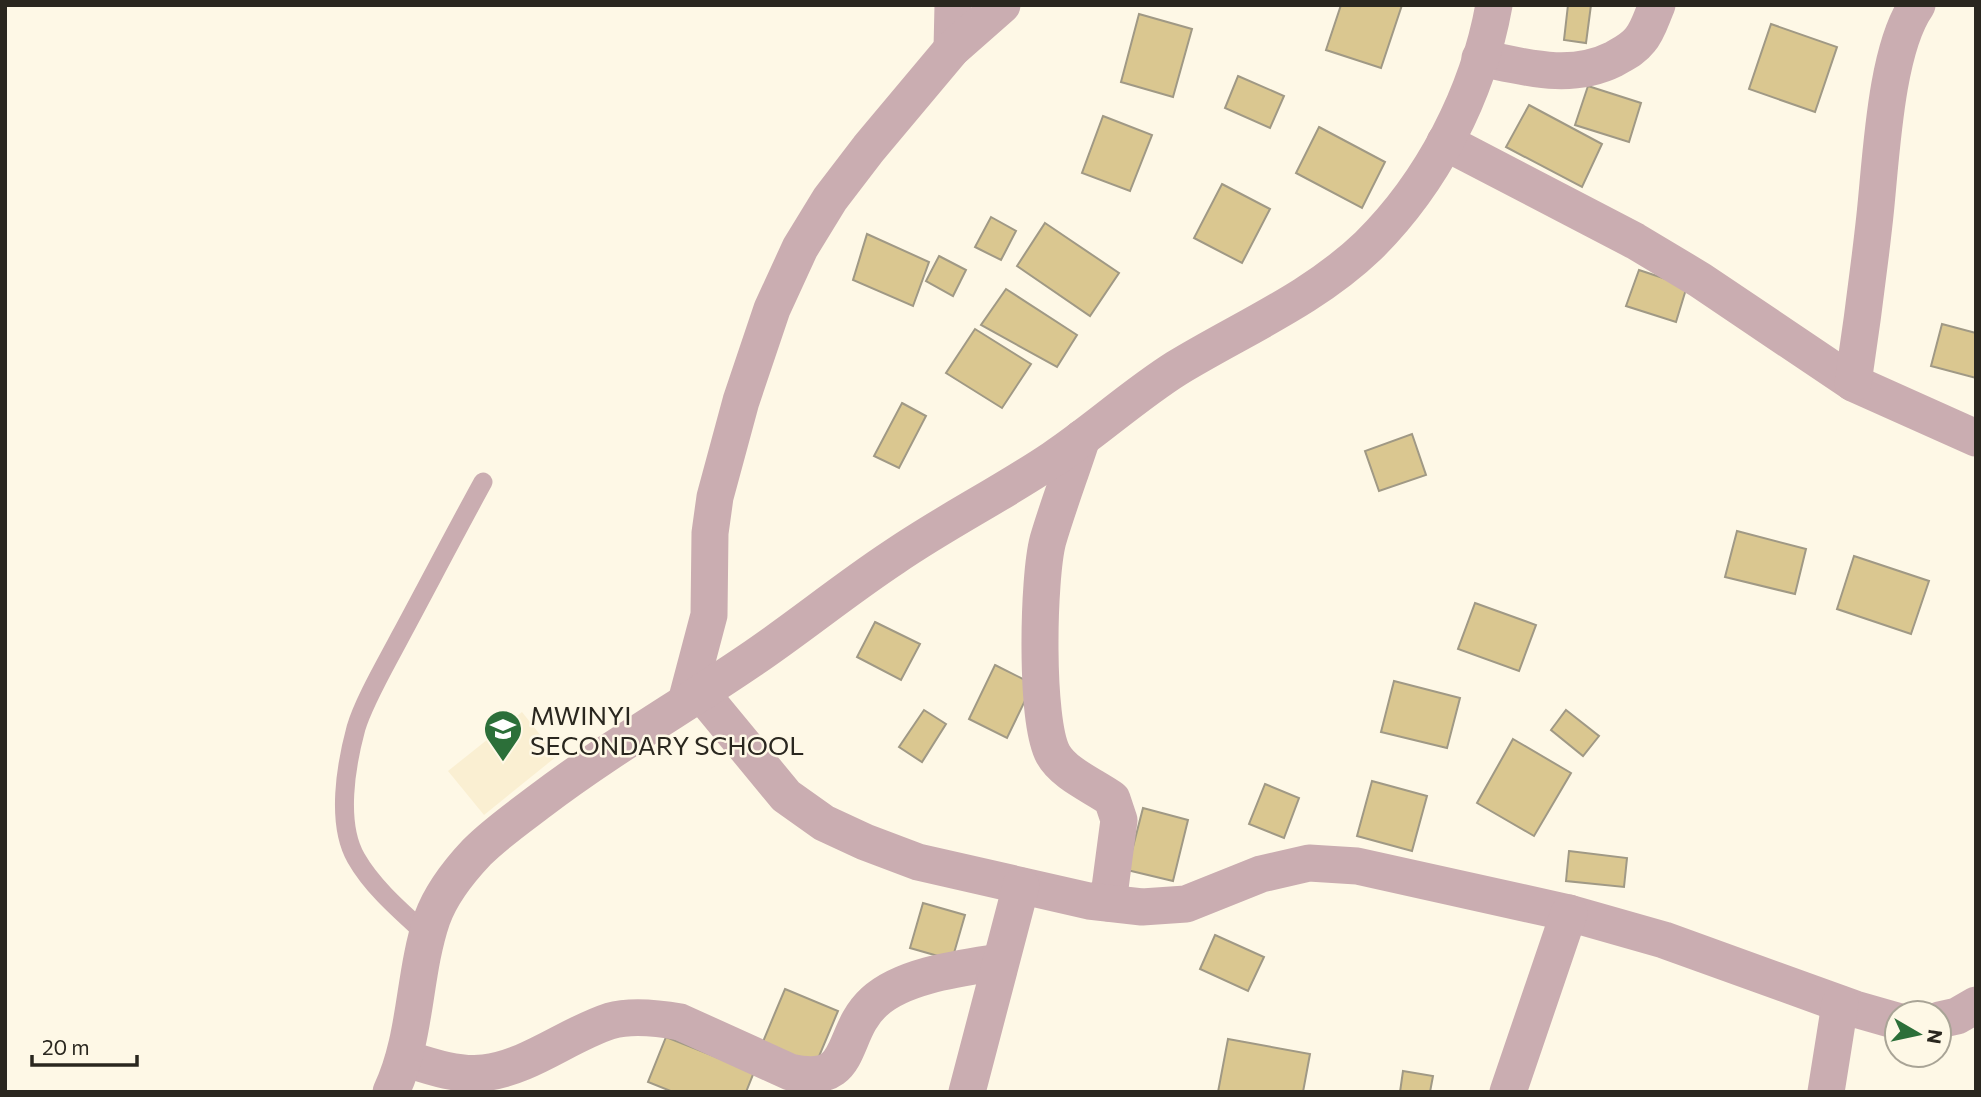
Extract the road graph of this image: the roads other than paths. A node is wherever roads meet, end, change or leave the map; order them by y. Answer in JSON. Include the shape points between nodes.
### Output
{"nodes":[{"id":1,"x":953,"y":5,"type":"edge"},
{"id":2,"x":1002,"y":5,"type":"edge"},
{"id":3,"x":1494,"y":5,"type":"edge"},
{"id":4,"x":1657,"y":5,"type":"edge"},
{"id":5,"x":1917,"y":5,"type":"edge"},
{"id":6,"x":952,"y":49,"type":"junction"},
{"id":7,"x":1480,"y":58,"type":"junction"},
{"id":8,"x":1445,"y":142,"type":"junction"},
{"id":9,"x":1853,"y":383,"type":"junction"},
{"id":10,"x":1082,"y":438,"type":"junction"},
{"id":11,"x":1976,"y":438,"type":"edge"},
{"id":12,"x":483,"y":482,"type":"dead end"},
{"id":13,"x":694,"y":697,"type":"junction"},
{"id":14,"x":1021,"y":886,"type":"junction"},
{"id":15,"x":1108,"y":903,"type":"junction"},
{"id":16,"x":1569,"y":913,"type":"junction"},
{"id":17,"x":428,"y":936,"type":"junction"},
{"id":18,"x":1000,"y":961,"type":"junction"},
{"id":19,"x":1840,"y":1004,"type":"junction"},
{"id":20,"x":1976,"y":1004,"type":"edge"},
{"id":21,"x":1883,"y":1017,"type":"edge"},
{"id":22,"x":1953,"y":1017,"type":"edge"},
{"id":23,"x":404,"y":1058,"type":"junction"},
{"id":24,"x":391,"y":1092,"type":"edge"},
{"id":25,"x":967,"y":1092,"type":"edge"},
{"id":26,"x":1508,"y":1092,"type":"edge"},
{"id":27,"x":1826,"y":1092,"type":"edge"}],
"edges":[{"from":1,"to":6,"type":"street"},
{"from":2,"to":6,"type":"street"},
{"from":3,"to":7,"type":"street"},
{"from":4,"to":7,"type":"street","via":[[1642,38],[1629,51],[1602,64],[1558,72]]},
{"from":5,"to":9,"type":"street","via":[[1900,43],[1890,87]]},
{"from":6,"to":13,"type":"street","via":[[830,199],[800,248],[772,309],[715,496],[709,615]]},
{"from":7,"to":8,"type":"street"},
{"from":8,"to":9,"type":"street","via":[[1635,241]]},
{"from":8,"to":10,"type":"street","via":[[1399,212],[1356,256],[1314,290],[1174,370]]},
{"from":9,"to":11,"type":"street"},
{"from":10,"to":13,"type":"street","via":[[895,556]]},
{"from":10,"to":15,"type":"street","via":[[1047,543],[1041,700],[1053,754],[1112,799],[1116,807],[1119,820]]},
{"from":12,"to":17,"type":"lane","via":[[386,663],[357,726],[348,771],[344,817],[355,858]]},
{"from":13,"to":14,"type":"street","via":[[786,796],[824,823],[918,862]]},
{"from":13,"to":17,"type":"street","via":[[566,782],[478,852],[440,899]]},
{"from":14,"to":15,"type":"street"},
{"from":14,"to":18,"type":"street"},
{"from":15,"to":16,"type":"street","via":[[1142,907],[1186,904],[1261,874],[1309,863],[1357,866]]},
{"from":16,"to":19,"type":"street","via":[[1664,940]]},
{"from":16,"to":26,"type":"street"},
{"from":17,"to":23,"type":"street"},
{"from":18,"to":23,"type":"street","via":[[942,972],[873,1002],[839,1063],[820,1075],[790,1072],[680,1022],[660,1019],[611,1021],[515,1065],[483,1073],[457,1072]]},
{"from":18,"to":25,"type":"street"},
{"from":19,"to":21,"type":"street"},
{"from":19,"to":27,"type":"street"},
{"from":20,"to":22,"type":"street"},
{"from":23,"to":24,"type":"street"}]}
